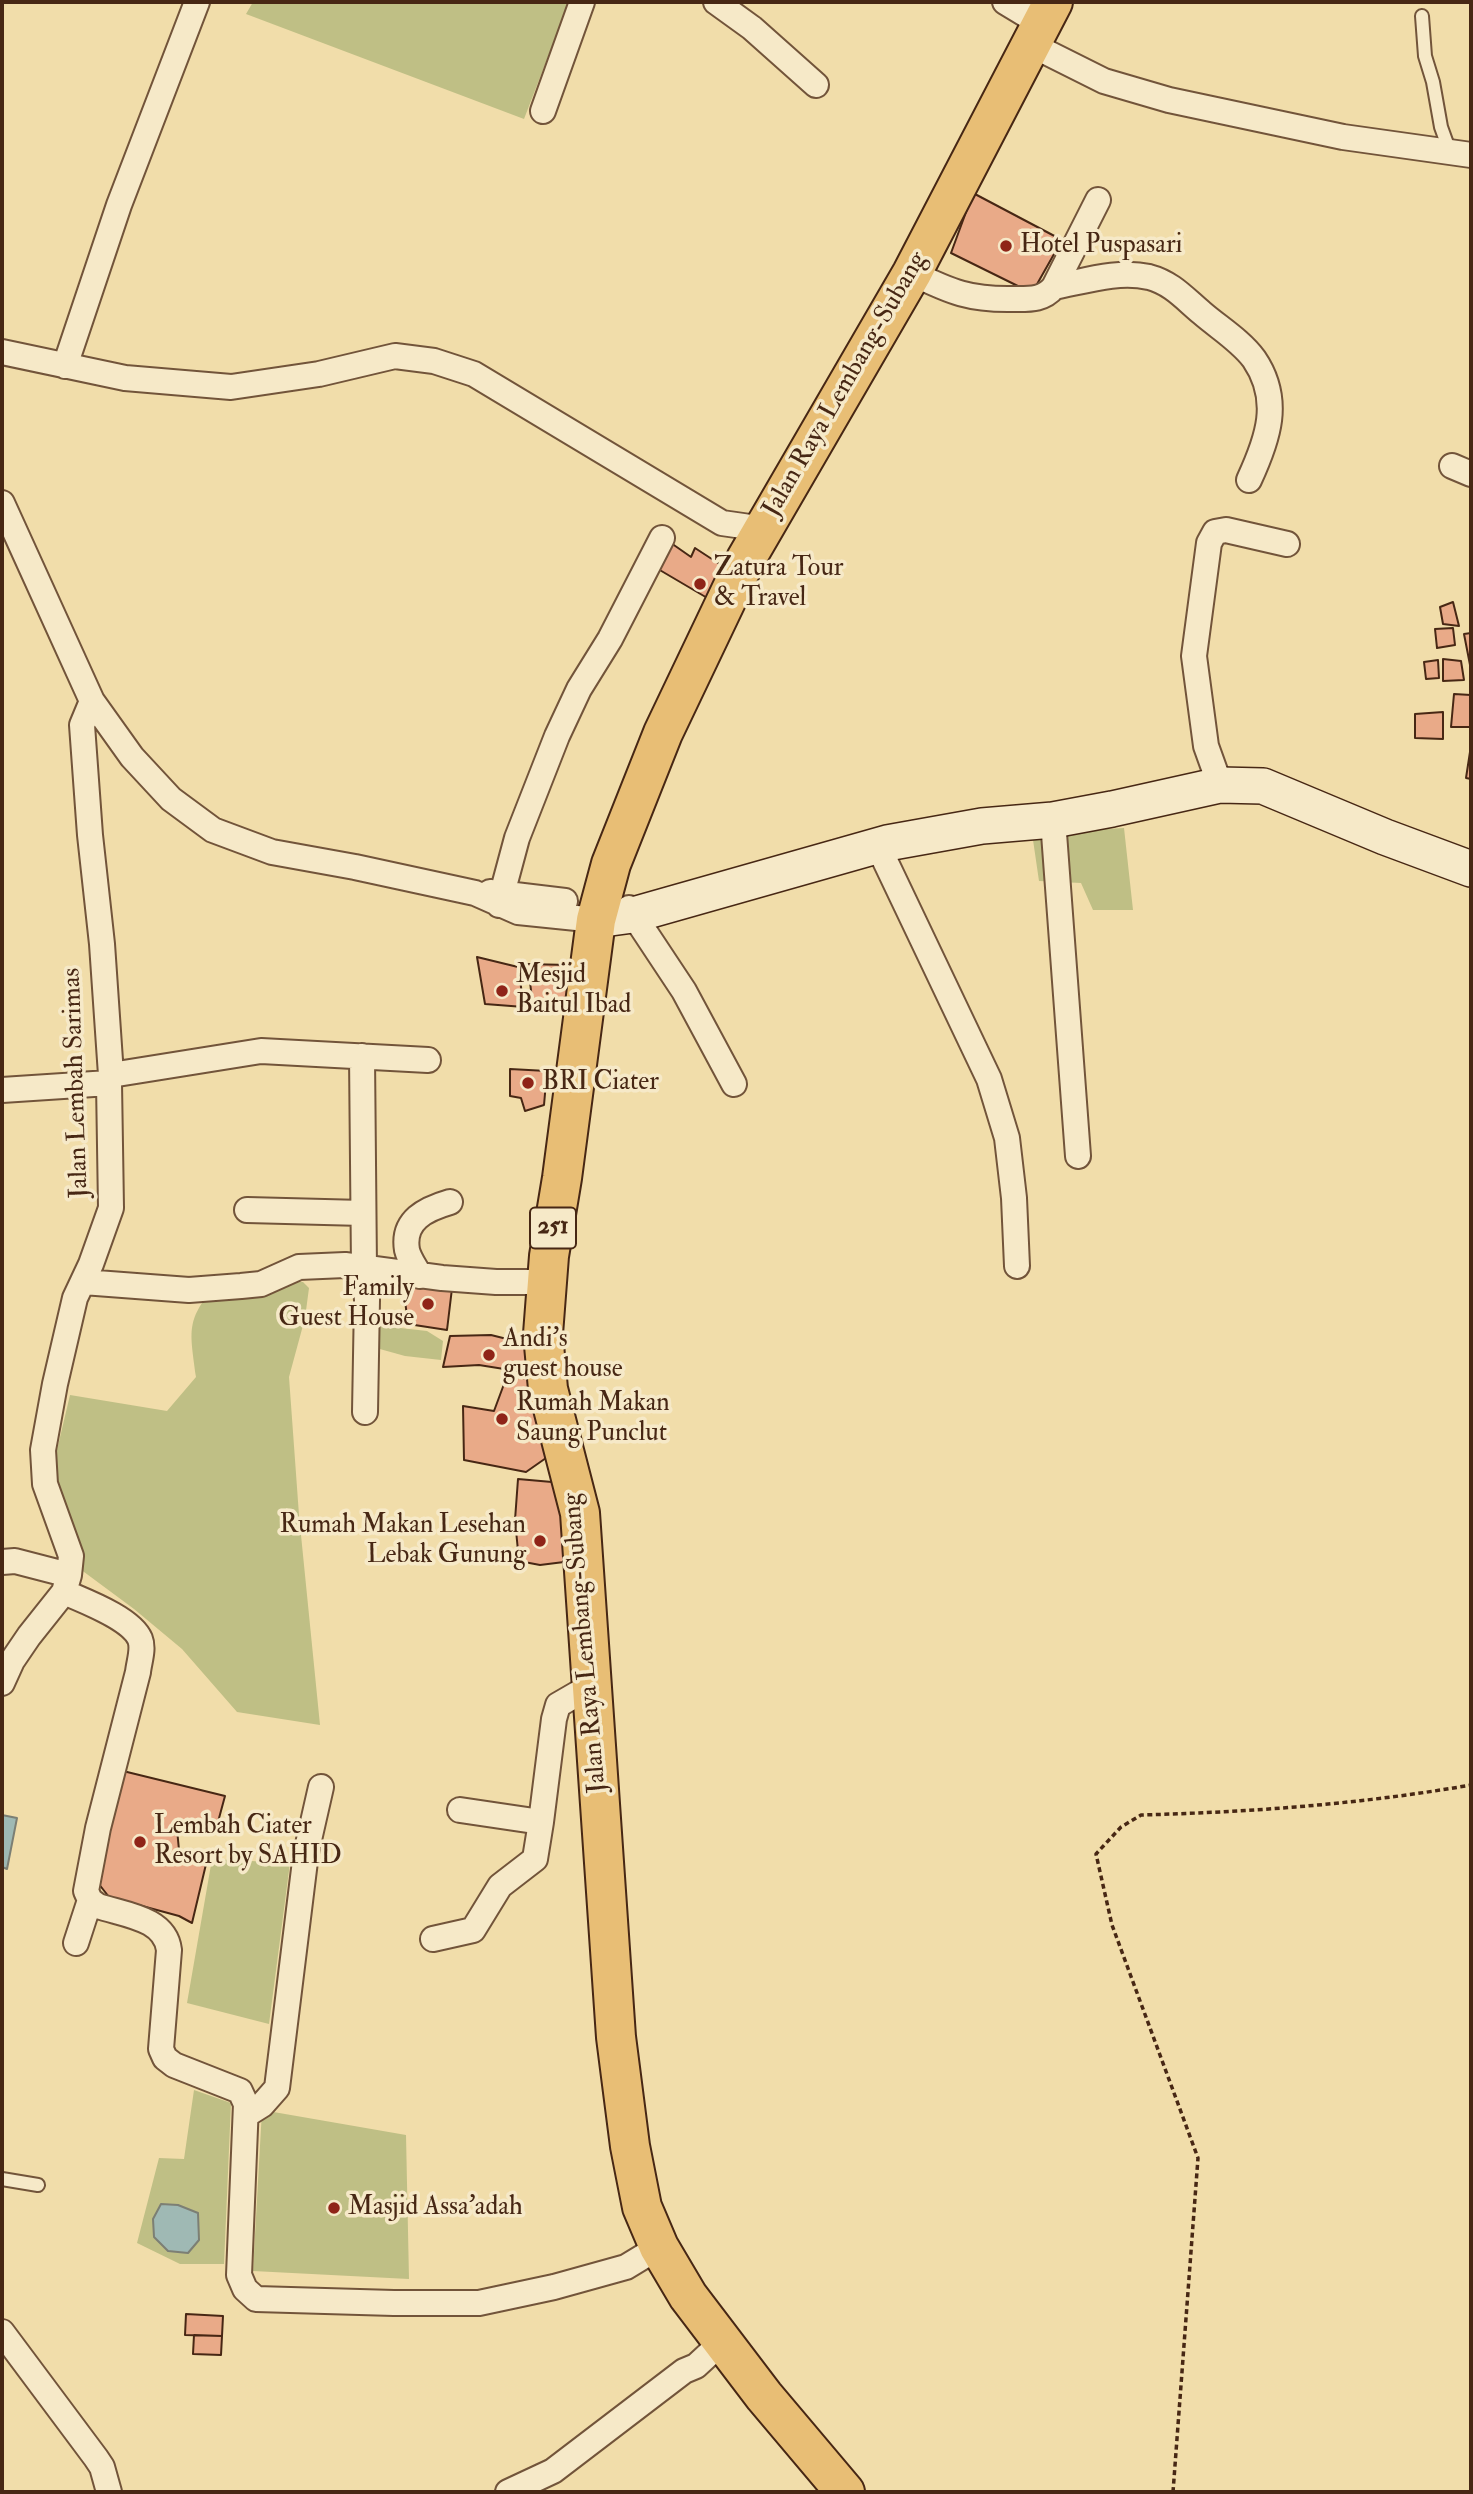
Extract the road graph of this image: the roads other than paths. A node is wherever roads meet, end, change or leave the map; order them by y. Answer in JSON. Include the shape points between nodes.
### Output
{"nodes":[{"id":1,"x":197,"y":2,"type":"edge"},
{"id":2,"x":582,"y":2,"type":"edge"},
{"id":3,"x":716,"y":2,"type":"edge"},
{"id":4,"x":1005,"y":2,"type":"edge"},
{"id":5,"x":1422,"y":16,"type":"dead end"},
{"id":6,"x":1043,"y":24,"type":"edge"},
{"id":7,"x":816,"y":85,"type":"dead end"},
{"id":8,"x":543,"y":111,"type":"dead end"},
{"id":9,"x":1461,"y":154,"type":"edge"},
{"id":10,"x":1098,"y":200,"type":"dead end"},
{"id":11,"x":912,"y":273,"type":"junction"},
{"id":12,"x":1054,"y":287,"type":"junction"},
{"id":13,"x":2,"y":352,"type":"edge"},
{"id":14,"x":65,"y":366,"type":"junction"},
{"id":15,"x":1249,"y":480,"type":"dead end"},
{"id":16,"x":2,"y":503,"type":"edge"},
{"id":17,"x":662,"y":538,"type":"dead end"},
{"id":18,"x":755,"y":544,"type":"junction"},
{"id":19,"x":1287,"y":544,"type":"dead end"},
{"id":20,"x":92,"y":701,"type":"junction"},
{"id":21,"x":1220,"y":785,"type":"junction"},
{"id":22,"x":1053,"y":820,"type":"junction"},
{"id":23,"x":878,"y":846,"type":"junction"},
{"id":24,"x":1471,"y":869,"type":"edge"},
{"id":25,"x":500,"y":898,"type":"junction"},
{"id":26,"x":620,"y":912,"type":"junction"},
{"id":27,"x":362,"y":1056,"type":"junction"},
{"id":28,"x":428,"y":1060,"type":"dead end"},
{"id":29,"x":110,"y":1079,"type":"junction"},
{"id":30,"x":734,"y":1084,"type":"dead end"},
{"id":31,"x":2,"y":1090,"type":"edge"},
{"id":32,"x":1078,"y":1156,"type":"dead end"},
{"id":33,"x":450,"y":1202,"type":"dead end"},
{"id":34,"x":247,"y":1210,"type":"dead end"},
{"id":35,"x":363,"y":1213,"type":"junction"},
{"id":36,"x":1017,"y":1266,"type":"dead end"},
{"id":37,"x":364,"y":1268,"type":"junction"},
{"id":38,"x":420,"y":1276,"type":"junction"},
{"id":39,"x":83,"y":1282,"type":"junction"},
{"id":40,"x":548,"y":1282,"type":"junction"},
{"id":41,"x":365,"y":1412,"type":"dead end"},
{"id":42,"x":2,"y":1562,"type":"edge"},
{"id":43,"x":66,"y":1584,"type":"junction"},
{"id":44,"x":2,"y":1683,"type":"edge"},
{"id":45,"x":594,"y":1692,"type":"junction"},
{"id":46,"x":321,"y":1787,"type":"dead end"},
{"id":47,"x":460,"y":1810,"type":"dead end"},
{"id":48,"x":541,"y":1822,"type":"junction"},
{"id":49,"x":90,"y":1900,"type":"junction"},
{"id":50,"x":433,"y":1939,"type":"dead end"},
{"id":51,"x":76,"y":1942,"type":"dead end"},
{"id":52,"x":246,"y":2115,"type":"junction"},
{"id":53,"x":2,"y":2179,"type":"edge"},
{"id":54,"x":38,"y":2185,"type":"dead end"},
{"id":55,"x":659,"y":2247,"type":"junction"},
{"id":56,"x":2,"y":2332,"type":"edge"},
{"id":57,"x":722,"y":2342,"type":"junction"},
{"id":58,"x":108,"y":2492,"type":"edge"},
{"id":59,"x":508,"y":2492,"type":"edge"},
{"id":60,"x":845,"y":2492,"type":"edge"}],
"edges":[{"from":1,"to":14,"type":"street","via":[[119,205]]},
{"from":2,"to":8,"type":"street"},
{"from":3,"to":7,"type":"street"},
{"from":4,"to":6,"type":"street"},
{"from":5,"to":9,"type":"lane","via":[[1424,56],[1441,127]]},
{"from":6,"to":9,"type":"street","via":[[1104,81],[1169,100],[1343,137]]},
{"from":6,"to":11,"type":"main road","name":"Jalan Raya Lembang-Subang","number":"251"},
{"from":10,"to":12,"type":"street"},
{"from":11,"to":12,"type":"street","via":[[948,291],[984,300],[1034,299]]},
{"from":11,"to":18,"type":"main road","name":"Jalan Raya Lembang-Subang","number":"251"},
{"from":12,"to":15,"type":"street","via":[[1130,274],[1153,278],[1181,292],[1253,358],[1268,385],[1271,411],[1262,452]]},
{"from":13,"to":14,"type":"street"},
{"from":14,"to":18,"type":"street","via":[[125,379],[231,387],[395,356],[435,360],[474,373]]},
{"from":16,"to":20,"type":"street"},
{"from":17,"to":25,"type":"street","via":[[562,724],[517,838]]},
{"from":18,"to":26,"type":"main road","name":"Jalan Raya Lembang-Subang","number":"251","via":[[663,733],[611,864]]},
{"from":19,"to":21,"type":"street","via":[[1226,530],[1215,532],[1209,543],[1194,656],[1206,746]]},
{"from":20,"to":25,"type":"street","via":[[132,757],[171,799],[213,830],[272,852]]},
{"from":20,"to":29,"type":"street","name":"Jalan Lembah Sarimas","via":[[82,725]]},
{"from":21,"to":22,"type":"street"},
{"from":21,"to":24,"type":"street","via":[[1264,786]]},
{"from":22,"to":23,"type":"street","via":[[982,826]]},
{"from":22,"to":32,"type":"street"},
{"from":23,"to":26,"type":"street"},
{"from":23,"to":36,"type":"street","via":[[989,1079],[1007,1138]]},
{"from":25,"to":26,"type":"street","via":[[518,912]]},
{"from":26,"to":30,"type":"street","via":[[684,991]]},
{"from":26,"to":40,"type":"main road","name":"Jalan Raya Lembang-Subang","number":"251","via":[[562,1178]]},
{"from":27,"to":28,"type":"street"},
{"from":27,"to":29,"type":"street","via":[[261,1051]]},
{"from":27,"to":35,"type":"street"},
{"from":29,"to":31,"type":"street"},
{"from":29,"to":39,"type":"street","name":"Jalan Lembah Sarimas","via":[[111,1208]]},
{"from":33,"to":38,"type":"street","via":[[430,1208],[415,1219],[408,1232],[407,1252]]},
{"from":34,"to":35,"type":"street"},
{"from":35,"to":37,"type":"street"},
{"from":37,"to":38,"type":"street"},
{"from":37,"to":39,"type":"street","via":[[299,1267],[261,1284],[189,1290]]},
{"from":37,"to":41,"type":"street"},
{"from":38,"to":40,"type":"street"},
{"from":39,"to":43,"type":"street","name":"Jalan Lembah Sarimas","via":[[57,1372],[43,1450],[45,1484],[71,1556]]},
{"from":40,"to":45,"type":"main road","name":"Jalan Raya Lembang-Subang","number":"251","via":[[544,1334],[548,1389],[580,1513]]},
{"from":42,"to":43,"type":"street","via":[[15,1561]]},
{"from":43,"to":44,"type":"street","via":[[12,1661]]},
{"from":43,"to":49,"type":"street","via":[[132,1629],[142,1646],[98,1828],[86,1891]]},
{"from":45,"to":48,"type":"street","via":[[577,1694],[558,1705]]},
{"from":45,"to":55,"type":"main road","name":"Jalan Raya Lembang-Subang","number":"251","via":[[616,2037],[642,2207]]},
{"from":46,"to":52,"type":"street","via":[[306,1853],[277,2088]]},
{"from":47,"to":48,"type":"street"},
{"from":48,"to":50,"type":"street","via":[[535,1859],[500,1886],[473,1930]]},
{"from":49,"to":51,"type":"street"},
{"from":49,"to":52,"type":"street","via":[[162,1930],[169,1950],[161,2049],[174,2065],[240,2091]]},
{"from":52,"to":55,"type":"street","via":[[239,2275],[256,2298],[480,2303],[626,2267]]},
{"from":53,"to":54,"type":"lane"},
{"from":55,"to":57,"type":"main road","name":"Jalan Raya Lembang-Subang","number":"251"},
{"from":56,"to":58,"type":"street","via":[[102,2467]]},
{"from":57,"to":59,"type":"street","via":[[553,2471]]},
{"from":57,"to":60,"type":"main road","name":"Jalan Raya Lembang-Subang","number":"251"}]}
